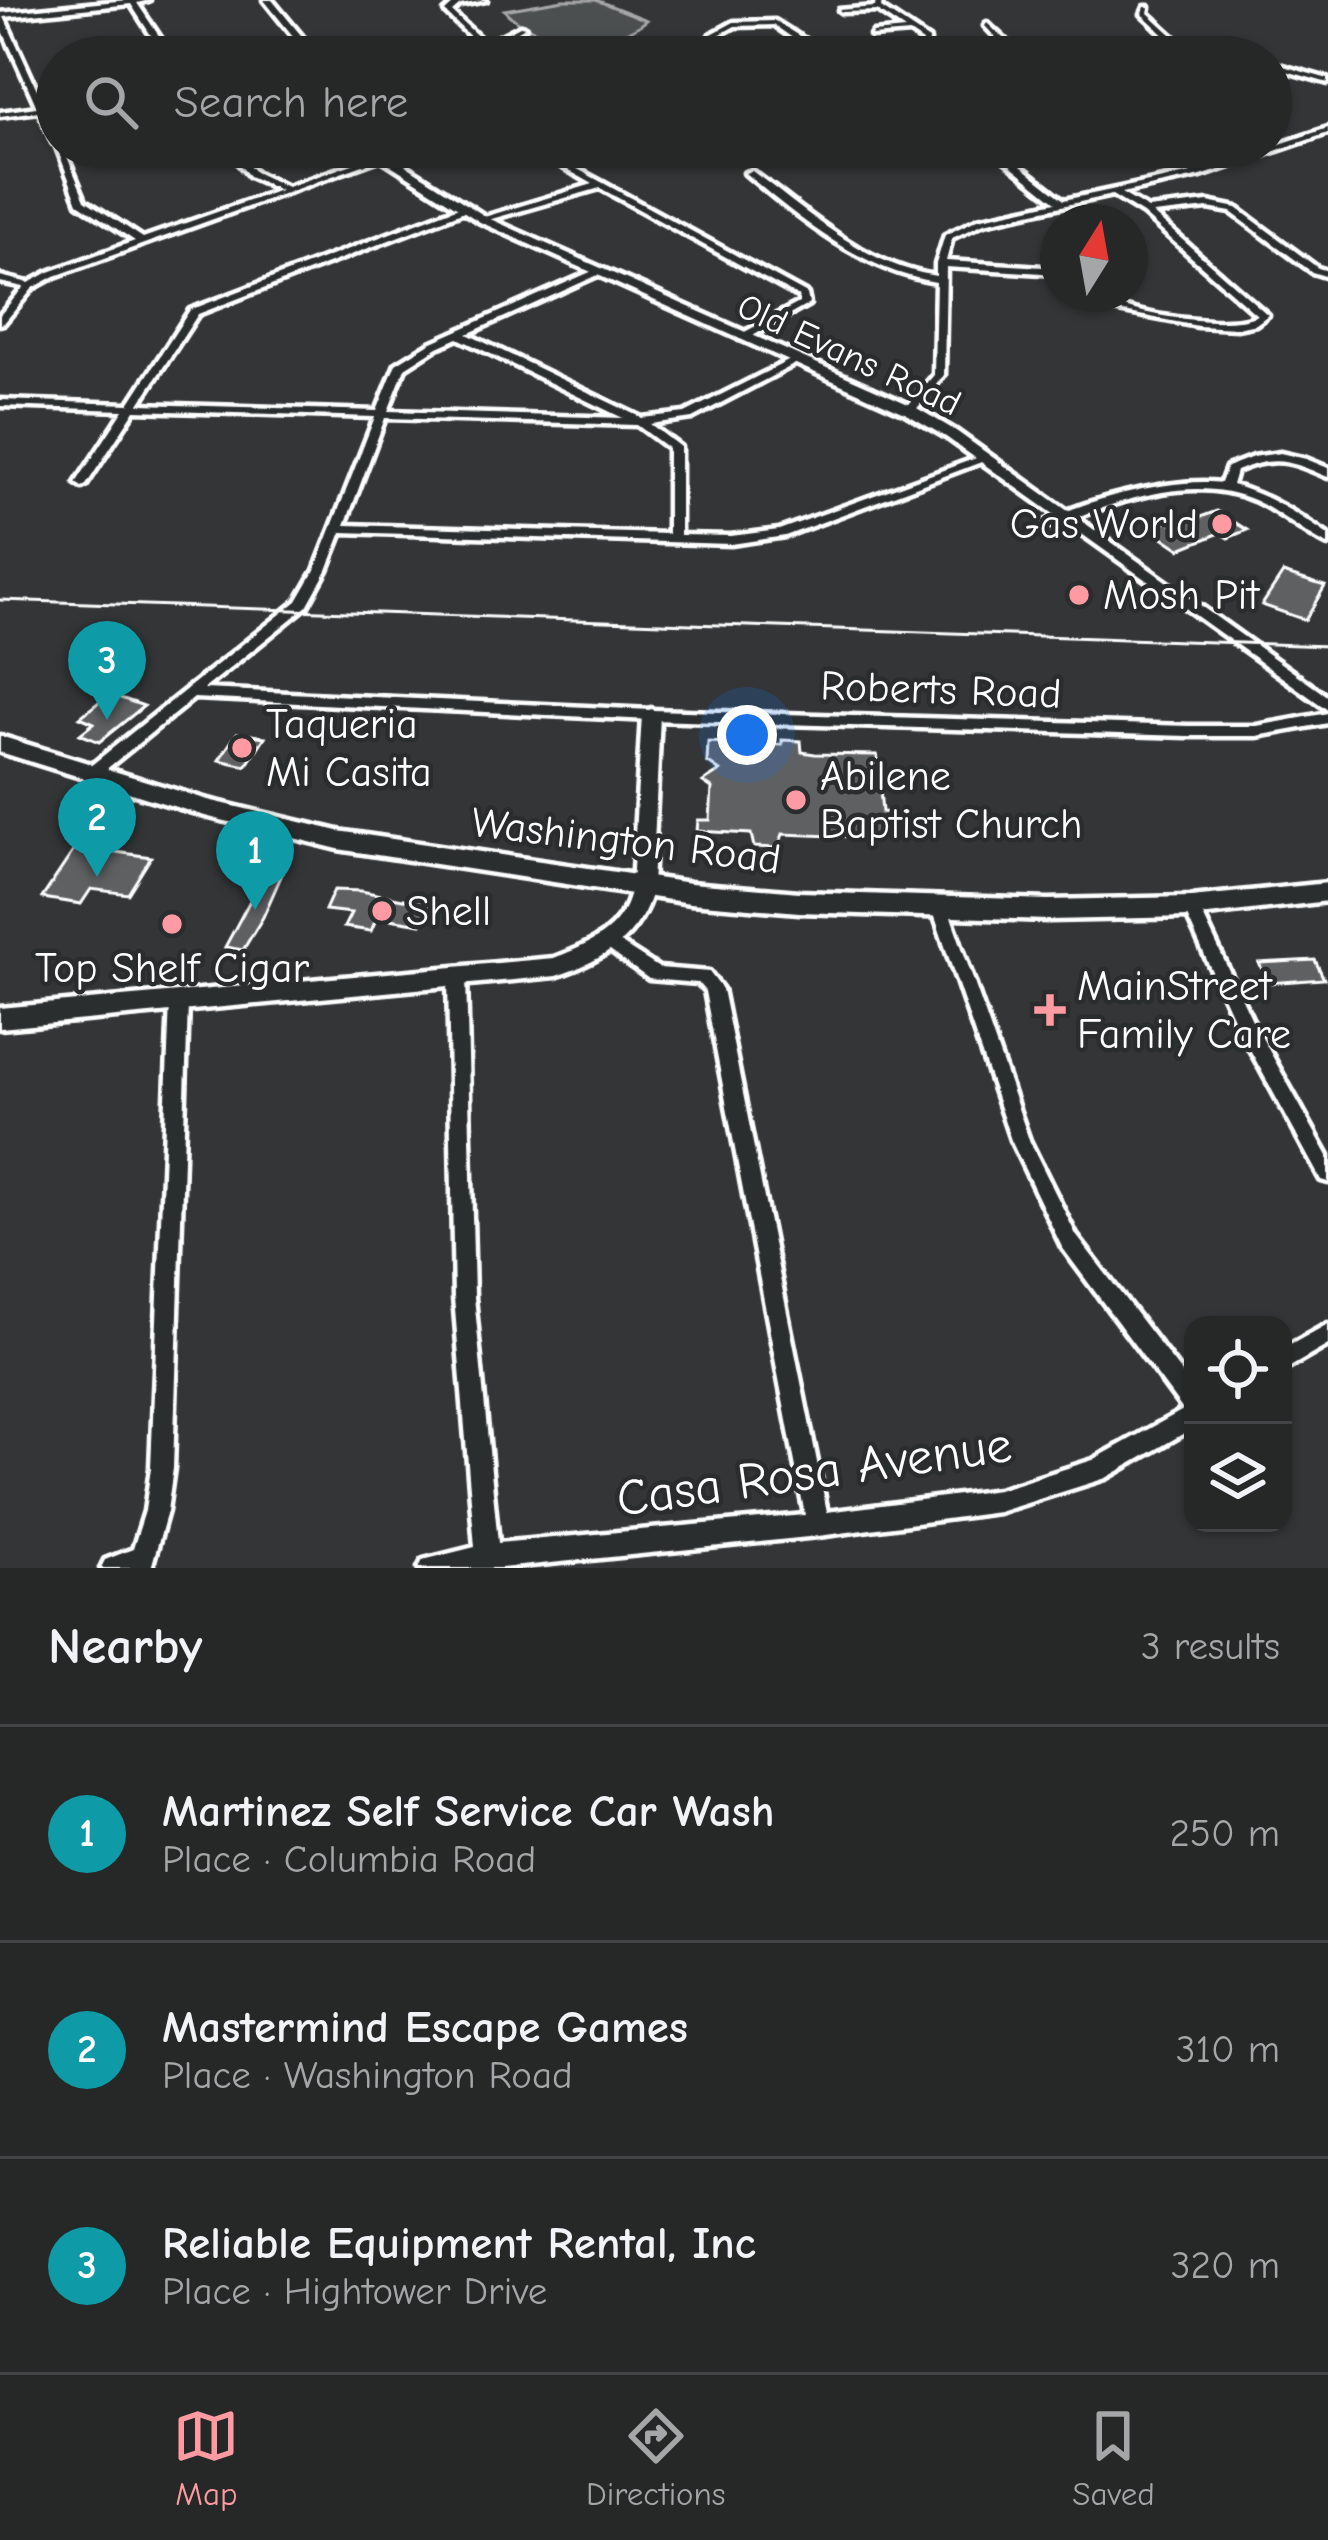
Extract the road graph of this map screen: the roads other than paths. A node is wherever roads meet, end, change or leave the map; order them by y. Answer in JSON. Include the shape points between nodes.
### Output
{"nodes":[{"id":1,"x":146,"y":0,"type":"edge"},
{"id":2,"x":268,"y":0,"type":"edge"},
{"id":3,"x":483,"y":0,"type":"edge"},
{"id":4,"x":132,"y":1,"type":"edge"},
{"id":5,"x":879,"y":4,"type":"edge"},
{"id":6,"x":1147,"y":8,"type":"dead end"},
{"id":7,"x":842,"y":10,"type":"dead end"},
{"id":8,"x":0,"y":15,"type":"edge"},
{"id":9,"x":987,"y":25,"type":"dead end"},
{"id":10,"x":522,"y":28,"type":"dead end"},
{"id":11,"x":911,"y":31,"type":"junction"},
{"id":12,"x":873,"y":35,"type":"dead end"},
{"id":13,"x":155,"y":36,"type":"edge"},
{"id":14,"x":298,"y":36,"type":"edge"},
{"id":15,"x":474,"y":36,"type":"edge"},
{"id":16,"x":504,"y":36,"type":"edge"},
{"id":17,"x":713,"y":36,"type":"edge"},
{"id":18,"x":798,"y":36,"type":"edge"},
{"id":19,"x":919,"y":36,"type":"edge"},
{"id":20,"x":998,"y":36,"type":"edge"},
{"id":21,"x":1169,"y":36,"type":"edge"},
{"id":22,"x":1292,"y":70,"type":"edge"},
{"id":23,"x":1328,"y":81,"type":"edge"},
{"id":24,"x":36,"y":95,"type":"edge"},
{"id":25,"x":36,"y":109,"type":"edge"},
{"id":26,"x":0,"y":114,"type":"edge"},
{"id":27,"x":1328,"y":130,"type":"edge"},
{"id":28,"x":1292,"y":142,"type":"edge"},
{"id":29,"x":67,"y":168,"type":"edge"},
{"id":30,"x":247,"y":168,"type":"edge"},
{"id":31,"x":341,"y":168,"type":"edge"},
{"id":32,"x":405,"y":168,"type":"edge"},
{"id":33,"x":567,"y":168,"type":"edge"},
{"id":34,"x":1018,"y":168,"type":"edge"},
{"id":35,"x":1190,"y":168,"type":"edge"},
{"id":36,"x":1215,"y":168,"type":"edge"},
{"id":37,"x":749,"y":173,"type":"dead end"},
{"id":38,"x":1198,"y":174,"type":"junction"},
{"id":39,"x":597,"y":186,"type":"junction"},
{"id":40,"x":286,"y":190,"type":"junction"},
{"id":41,"x":1114,"y":193,"type":"junction"},
{"id":42,"x":1062,"y":203,"type":"junction"},
{"id":43,"x":1133,"y":204,"type":"edge"},
{"id":44,"x":464,"y":208,"type":"junction"},
{"id":45,"x":1148,"y":212,"type":"edge"},
{"id":46,"x":1148,"y":214,"type":"edge"},
{"id":47,"x":484,"y":220,"type":"junction"},
{"id":48,"x":141,"y":241,"type":"junction"},
{"id":49,"x":940,"y":264,"type":"junction"},
{"id":50,"x":1040,"y":270,"type":"edge"},
{"id":51,"x":595,"y":273,"type":"junction"},
{"id":52,"x":1328,"y":274,"type":"edge"},
{"id":53,"x":0,"y":279,"type":"edge"},
{"id":54,"x":941,"y":280,"type":"junction"},
{"id":55,"x":30,"y":286,"type":"junction"},
{"id":56,"x":1137,"y":312,"type":"edge"},
{"id":57,"x":0,"y":321,"type":"edge"},
{"id":58,"x":458,"y":334,"type":"junction"},
{"id":59,"x":743,"y":337,"type":"junction"},
{"id":60,"x":796,"y":361,"type":"junction"},
{"id":61,"x":0,"y":403,"type":"edge"},
{"id":62,"x":130,"y":406,"type":"junction"},
{"id":63,"x":910,"y":410,"type":"junction"},
{"id":64,"x":382,"y":412,"type":"junction"},
{"id":65,"x":640,"y":422,"type":"junction"},
{"id":66,"x":986,"y":458,"type":"junction"},
{"id":67,"x":1328,"y":473,"type":"edge"},
{"id":68,"x":82,"y":483,"type":"dead end"},
{"id":69,"x":1226,"y":487,"type":"junction"},
{"id":70,"x":1070,"y":516,"type":"junction"},
{"id":71,"x":1051,"y":522,"type":"dead end"},
{"id":72,"x":338,"y":528,"type":"junction"},
{"id":73,"x":1325,"y":535,"type":"edge"},
{"id":74,"x":674,"y":538,"type":"junction"},
{"id":75,"x":191,"y":694,"type":"junction"},
{"id":76,"x":1328,"y":705,"type":"edge"},
{"id":77,"x":652,"y":715,"type":"junction"},
{"id":78,"x":1328,"y":718,"type":"edge"},
{"id":79,"x":0,"y":744,"type":"edge"},
{"id":80,"x":89,"y":775,"type":"junction"},
{"id":81,"x":642,"y":887,"type":"junction"},
{"id":82,"x":1328,"y":892,"type":"edge"},
{"id":83,"x":1191,"y":907,"type":"junction"},
{"id":84,"x":940,"y":908,"type":"junction"},
{"id":85,"x":609,"y":942,"type":"junction"},
{"id":86,"x":457,"y":977,"type":"junction"},
{"id":87,"x":179,"y":1002,"type":"junction"},
{"id":88,"x":0,"y":1018,"type":"edge"},
{"id":89,"x":1328,"y":1174,"type":"edge"},
{"id":90,"x":1328,"y":1334,"type":"edge"},
{"id":91,"x":1292,"y":1356,"type":"edge"},
{"id":92,"x":1184,"y":1394,"type":"edge"},
{"id":93,"x":1184,"y":1421,"type":"edge"},
{"id":94,"x":818,"y":1525,"type":"junction"},
{"id":95,"x":488,"y":1562,"type":"edge"},
{"id":96,"x":139,"y":1564,"type":"edge"},
{"id":97,"x":113,"y":1568,"type":"edge"},
{"id":98,"x":431,"y":1568,"type":"edge"}],
"edges":[{"from":1,"to":4,"type":"street"},
{"from":2,"to":14,"type":"street"},
{"from":3,"to":15,"type":"street","via":[[448,12]]},
{"from":4,"to":8,"type":"street"},
{"from":4,"to":13,"type":"street"},
{"from":5,"to":7,"type":"street"},
{"from":5,"to":11,"type":"street"},
{"from":6,"to":21,"type":"street"},
{"from":8,"to":24,"type":"street"},
{"from":9,"to":20,"type":"street"},
{"from":10,"to":16,"type":"street"},
{"from":11,"to":12,"type":"street"},
{"from":11,"to":19,"type":"street"},
{"from":17,"to":18,"type":"street","via":[[759,21]]},
{"from":22,"to":23,"type":"street"},
{"from":25,"to":26,"type":"street"},
{"from":27,"to":28,"type":"street"},
{"from":29,"to":48,"type":"street","via":[[81,201]]},
{"from":30,"to":40,"type":"street"},
{"from":31,"to":40,"type":"street"},
{"from":32,"to":44,"type":"street","name":"Old Evans Road"},
{"from":33,"to":39,"type":"street"},
{"from":34,"to":42,"type":"street"},
{"from":35,"to":38,"type":"street"},
{"from":36,"to":38,"type":"street"},
{"from":37,"to":54,"type":"street","via":[[885,268]]},
{"from":38,"to":41,"type":"street"},
{"from":39,"to":47,"type":"street"},
{"from":39,"to":59,"type":"street","via":[[804,296],[790,314]]},
{"from":40,"to":48,"type":"street"},
{"from":41,"to":42,"type":"street"},
{"from":41,"to":43,"type":"street"},
{"from":42,"to":49,"type":"street","via":[[962,228],[948,237]]},
{"from":44,"to":47,"type":"street","name":"Old Evans Road"},
{"from":44,"to":62,"type":"street","via":[[194,312]]},
{"from":45,"to":52,"type":"street","via":[[1234,210]]},
{"from":46,"to":56,"type":"street","via":[[1263,315],[1222,326]]},
{"from":47,"to":51,"type":"street","name":"Old Evans Road"},
{"from":48,"to":55,"type":"street"},
{"from":49,"to":50,"type":"street"},
{"from":49,"to":54,"type":"street"},
{"from":51,"to":58,"type":"street"},
{"from":51,"to":59,"type":"street","name":"Old Evans Road"},
{"from":53,"to":55,"type":"street"},
{"from":54,"to":63,"type":"street","via":[[939,375]]},
{"from":55,"to":57,"type":"street"},
{"from":58,"to":64,"type":"street","via":[[400,367]]},
{"from":58,"to":65,"type":"street"},
{"from":59,"to":60,"type":"street","name":"Old Evans Road"},
{"from":60,"to":63,"type":"street","name":"Old Evans Road"},
{"from":60,"to":65,"type":"street","via":[[701,409]]},
{"from":61,"to":62,"type":"street"},
{"from":62,"to":64,"type":"street"},
{"from":62,"to":68,"type":"street"},
{"from":63,"to":66,"type":"street","name":"Old Evans Road"},
{"from":64,"to":65,"type":"street"},
{"from":64,"to":72,"type":"street"},
{"from":65,"to":74,"type":"street","via":[[674,447]]},
{"from":66,"to":70,"type":"street","name":"Old Evans Road"},
{"from":66,"to":74,"type":"street","via":[[781,533]]},
{"from":67,"to":69,"type":"street","via":[[1294,455],[1265,453],[1231,469]]},
{"from":69,"to":70,"type":"street","via":[[1172,487]]},
{"from":69,"to":73,"type":"street"},
{"from":70,"to":71,"type":"street"},
{"from":70,"to":76,"type":"street","name":"Old Evans Road"},
{"from":72,"to":74,"type":"street"},
{"from":72,"to":75,"type":"street","via":[[293,613]]},
{"from":75,"to":77,"type":"street","name":"Roberts Road"},
{"from":75,"to":80,"type":"street"},
{"from":77,"to":78,"type":"street","name":"Roberts Road","via":[[1188,731],[1258,731]]},
{"from":77,"to":81,"type":"street"},
{"from":79,"to":80,"type":"main road","name":"Washington Road"},
{"from":80,"to":81,"type":"main road","name":"Washington Road","via":[[338,840]]},
{"from":81,"to":84,"type":"main road","name":"Washington Road"},
{"from":81,"to":85,"type":"main road","via":[[634,920]]},
{"from":82,"to":83,"type":"main road","name":"Washington Road"},
{"from":83,"to":84,"type":"main road","name":"Washington Road"},
{"from":83,"to":89,"type":"street"},
{"from":84,"to":92,"type":"street","via":[[1020,1140],[1070,1241]]},
{"from":85,"to":86,"type":"main road","via":[[556,967]]},
{"from":85,"to":94,"type":"street","via":[[655,974],[703,977],[713,989]]},
{"from":86,"to":87,"type":"main road"},
{"from":86,"to":95,"type":"street","via":[[464,1297]]},
{"from":87,"to":88,"type":"main road"},
{"from":87,"to":96,"type":"street","via":[[163,1468]]},
{"from":90,"to":91,"type":"street"},
{"from":93,"to":94,"type":"street","name":"Casa Rosa Avenue","via":[[1098,1470],[998,1501]]},
{"from":94,"to":95,"type":"street","name":"Casa Rosa Avenue"},
{"from":95,"to":98,"type":"street","name":"Casa Rosa Avenue"},
{"from":96,"to":97,"type":"street"}]}
